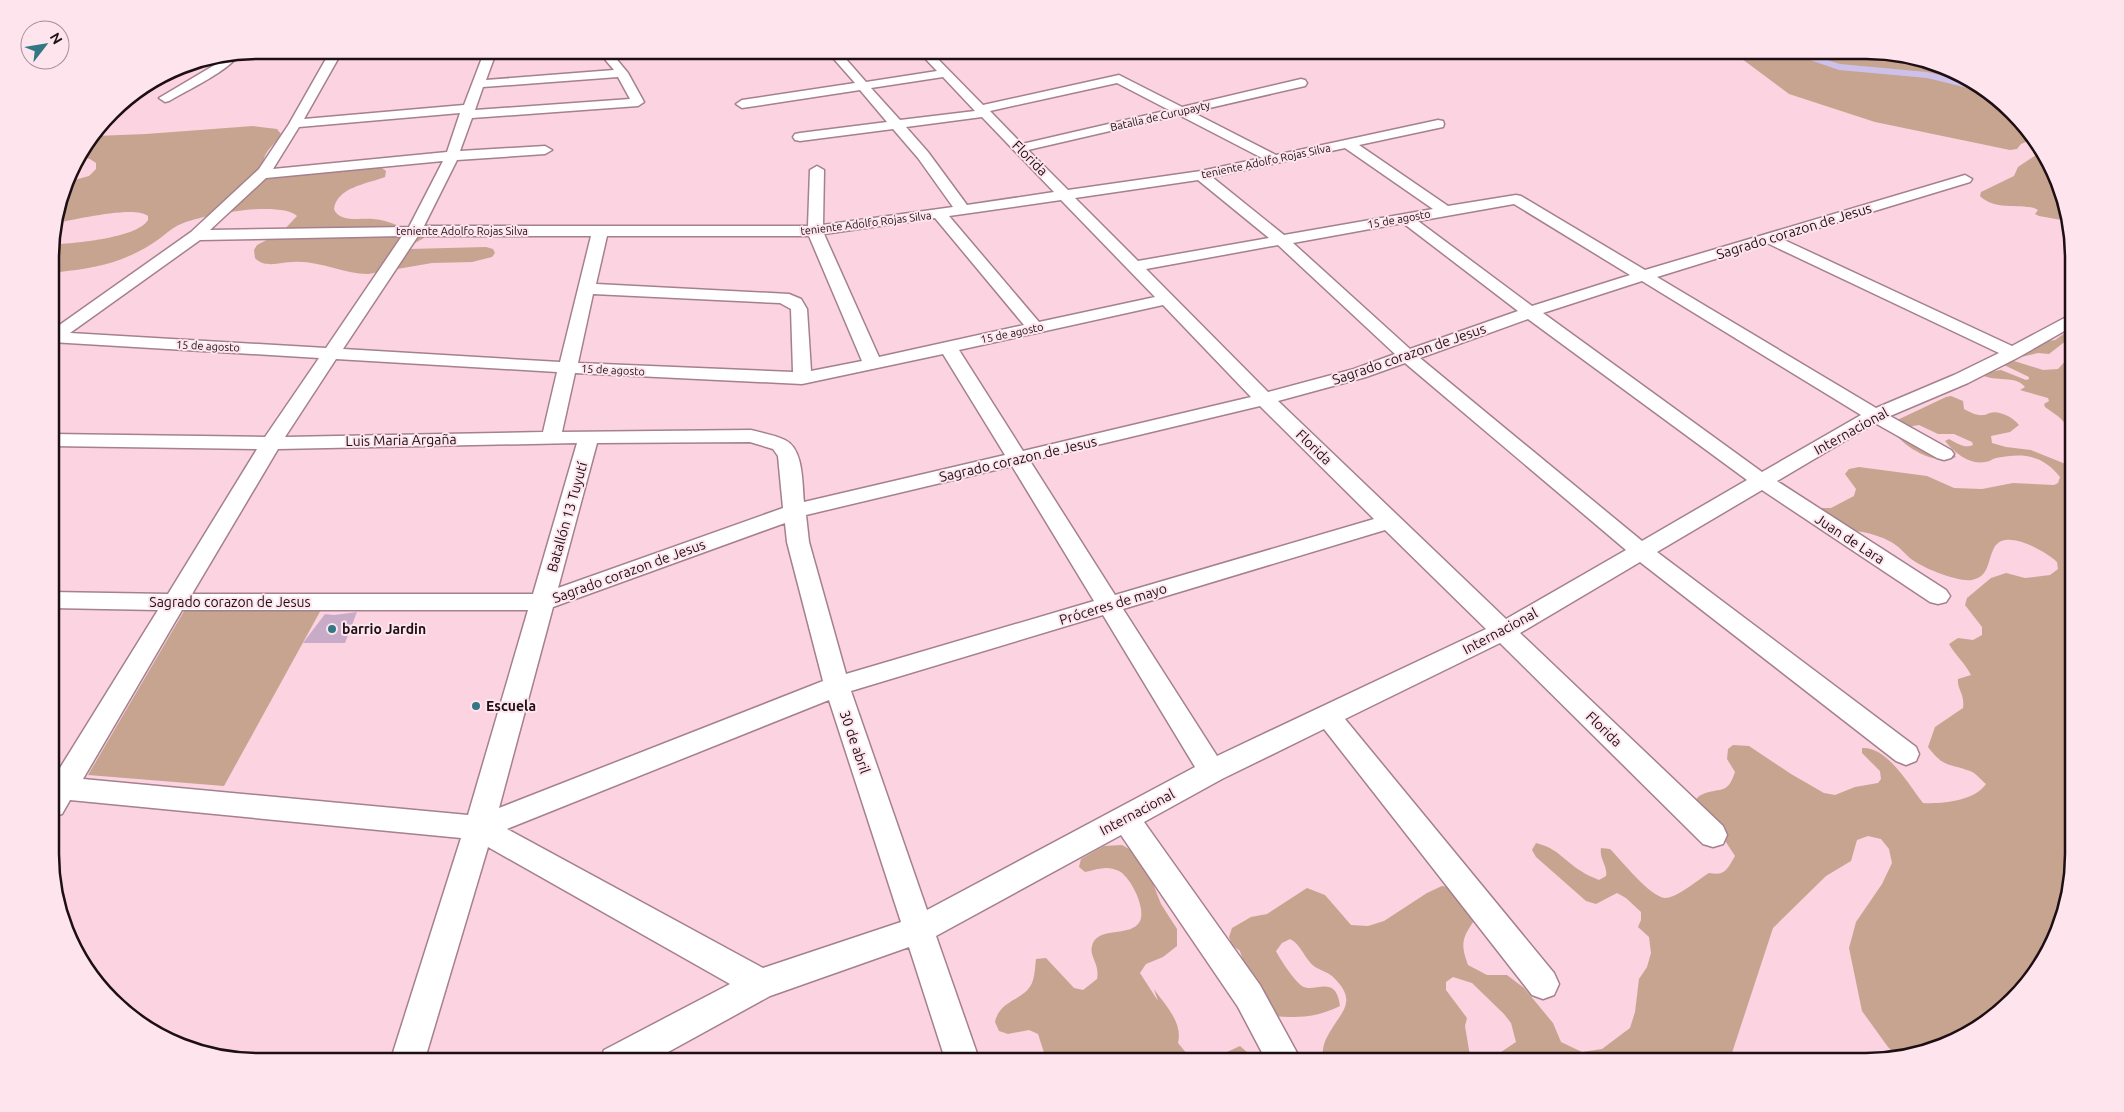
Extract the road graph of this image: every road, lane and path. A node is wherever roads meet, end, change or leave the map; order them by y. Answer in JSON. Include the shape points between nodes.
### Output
{"nodes":[{"id":1,"x":332,"y":59,"type":"edge"},
{"id":2,"x":487,"y":59,"type":"edge"},
{"id":3,"x":610,"y":59,"type":"edge"},
{"id":4,"x":840,"y":59,"type":"edge"},
{"id":5,"x":932,"y":59,"type":"edge"},
{"id":6,"x":227,"y":61,"type":"edge"},
{"id":7,"x":622,"y":73,"type":"junction"},
{"id":8,"x":946,"y":74,"type":"junction"},
{"id":9,"x":1300,"y":83,"type":"dead end"},
{"id":10,"x":477,"y":84,"type":"junction"},
{"id":11,"x":862,"y":86,"type":"junction"},
{"id":12,"x":166,"y":98,"type":"dead end"},
{"id":13,"x":742,"y":104,"type":"dead end"},
{"id":14,"x":983,"y":111,"type":"junction"},
{"id":15,"x":466,"y":112,"type":"junction"},
{"id":16,"x":1180,"y":112,"type":"junction"},
{"id":17,"x":295,"y":124,"type":"junction"},
{"id":18,"x":896,"y":124,"type":"junction"},
{"id":19,"x":1438,"y":124,"type":"dead end"},
{"id":20,"x":800,"y":137,"type":"dead end"},
{"id":21,"x":1347,"y":143,"type":"junction"},
{"id":22,"x":1020,"y":148,"type":"junction"},
{"id":23,"x":545,"y":150,"type":"dead end"},
{"id":24,"x":452,"y":156,"type":"junction"},
{"id":25,"x":1276,"y":160,"type":"junction"},
{"id":26,"x":817,"y":170,"type":"dead end"},
{"id":27,"x":264,"y":172,"type":"junction"},
{"id":28,"x":1201,"y":175,"type":"junction"},
{"id":29,"x":1965,"y":178,"type":"dead end"},
{"id":30,"x":1064,"y":194,"type":"junction"},
{"id":31,"x":963,"y":210,"type":"junction"},
{"id":32,"x":1446,"y":211,"type":"junction"},
{"id":33,"x":939,"y":213,"type":"junction"},
{"id":34,"x":1405,"y":218,"type":"junction"},
{"id":35,"x":414,"y":231,"type":"junction"},
{"id":36,"x":600,"y":231,"type":"junction"},
{"id":37,"x":815,"y":231,"type":"junction"},
{"id":38,"x":196,"y":235,"type":"junction"},
{"id":39,"x":1770,"y":239,"type":"junction"},
{"id":40,"x":1281,"y":240,"type":"junction"},
{"id":41,"x":1134,"y":266,"type":"junction"},
{"id":42,"x":1642,"y":276,"type":"junction"},
{"id":43,"x":586,"y":289,"type":"junction"},
{"id":44,"x":1167,"y":299,"type":"junction"},
{"id":45,"x":1530,"y":312,"type":"junction"},
{"id":46,"x":2065,"y":323,"type":"edge"},
{"id":47,"x":1035,"y":328,"type":"junction"},
{"id":48,"x":59,"y":332,"type":"edge"},
{"id":49,"x":59,"y":337,"type":"edge"},
{"id":50,"x":948,"y":346,"type":"junction"},
{"id":51,"x":332,"y":353,"type":"junction"},
{"id":52,"x":2013,"y":353,"type":"junction"},
{"id":53,"x":1407,"y":356,"type":"junction"},
{"id":54,"x":873,"y":364,"type":"junction"},
{"id":55,"x":568,"y":367,"type":"junction"},
{"id":56,"x":802,"y":378,"type":"junction"},
{"id":57,"x":1264,"y":399,"type":"junction"},
{"id":58,"x":1875,"y":415,"type":"junction"},
{"id":59,"x":751,"y":436,"type":"joint"},
{"id":60,"x":589,"y":437,"type":"junction"},
{"id":61,"x":552,"y":438,"type":"junction"},
{"id":62,"x":59,"y":440,"type":"edge"},
{"id":63,"x":271,"y":443,"type":"junction"},
{"id":64,"x":1944,"y":454,"type":"dead end"},
{"id":65,"x":1018,"y":459,"type":"junction"},
{"id":66,"x":1762,"y":481,"type":"junction"},
{"id":67,"x":796,"y":511,"type":"junction"},
{"id":68,"x":1390,"y":521,"type":"junction"},
{"id":69,"x":1642,"y":551,"type":"junction"},
{"id":70,"x":1938,"y":596,"type":"dead end"},
{"id":71,"x":59,"y":600,"type":"edge"},
{"id":72,"x":174,"y":602,"type":"junction"},
{"id":73,"x":542,"y":602,"type":"junction"},
{"id":74,"x":1109,"y":605,"type":"junction"},
{"id":75,"x":1504,"y":631,"type":"junction"},
{"id":76,"x":837,"y":686,"type":"junction"},
{"id":77,"x":1328,"y":716,"type":"junction"},
{"id":78,"x":1906,"y":754,"type":"dead end"},
{"id":79,"x":1212,"y":771,"type":"junction"},
{"id":80,"x":59,"y":789,"type":"edge"},
{"id":81,"x":59,"y":794,"type":"edge"},
{"id":82,"x":1125,"y":818,"type":"junction"},
{"id":83,"x":479,"y":828,"type":"junction"},
{"id":84,"x":1713,"y":835,"type":"dead end"},
{"id":85,"x":919,"y":930,"type":"junction"},
{"id":86,"x":760,"y":984,"type":"junction"},
{"id":87,"x":1543,"y":984,"type":"dead end"},
{"id":88,"x":410,"y":1053,"type":"edge"},
{"id":89,"x":633,"y":1053,"type":"edge"},
{"id":90,"x":960,"y":1053,"type":"edge"},
{"id":91,"x":1281,"y":1053,"type":"edge"}],
"edges":[{"from":1,"to":17,"type":"street"},
{"from":2,"to":10,"type":"street"},
{"from":3,"to":7,"type":"street"},
{"from":4,"to":11,"type":"street"},
{"from":5,"to":8,"type":"street","name":"Florida"},
{"from":6,"to":12,"type":"street"},
{"from":7,"to":10,"type":"street"},
{"from":7,"to":15,"type":"street","via":[[638,102]]},
{"from":8,"to":11,"type":"street"},
{"from":8,"to":14,"type":"street","name":"Florida"},
{"from":9,"to":16,"type":"street","name":"Batalla de Curupayty"},
{"from":10,"to":15,"type":"street"},
{"from":11,"to":13,"type":"street"},
{"from":11,"to":18,"type":"street"},
{"from":14,"to":16,"type":"street","via":[[1119,79]]},
{"from":14,"to":18,"type":"street"},
{"from":14,"to":22,"type":"street","name":"Florida"},
{"from":15,"to":17,"type":"street"},
{"from":15,"to":24,"type":"street"},
{"from":16,"to":22,"type":"street","name":"Batalla de Curupayty"},
{"from":16,"to":25,"type":"street"},
{"from":17,"to":27,"type":"street"},
{"from":18,"to":20,"type":"street"},
{"from":18,"to":31,"type":"street"},
{"from":19,"to":21,"type":"street","name":"teniente Adolfo Rojas Silva"},
{"from":21,"to":25,"type":"street","name":"teniente Adolfo Rojas Silva"},
{"from":21,"to":32,"type":"street"},
{"from":22,"to":30,"type":"street","name":"Florida"},
{"from":23,"to":24,"type":"street"},
{"from":24,"to":27,"type":"street"},
{"from":24,"to":35,"type":"street"},
{"from":25,"to":28,"type":"street","name":"teniente Adolfo Rojas Silva"},
{"from":26,"to":37,"type":"street"},
{"from":27,"to":38,"type":"street"},
{"from":28,"to":30,"type":"street","name":"teniente Adolfo Rojas Silva"},
{"from":28,"to":40,"type":"street"},
{"from":29,"to":39,"type":"street","name":"Sagrado corazon de Jesus"},
{"from":30,"to":31,"type":"street","name":"teniente Adolfo Rojas Silva"},
{"from":30,"to":41,"type":"street","name":"Florida"},
{"from":31,"to":33,"type":"street","name":"teniente Adolfo Rojas Silva"},
{"from":32,"to":34,"type":"street","name":"15 de agosto"},
{"from":32,"to":42,"type":"street","name":"15 de agosto","via":[[1516,199]]},
{"from":33,"to":37,"type":"street","name":"teniente Adolfo Rojas Silva"},
{"from":33,"to":47,"type":"street"},
{"from":34,"to":40,"type":"street","name":"15 de agosto"},
{"from":34,"to":45,"type":"street","name":"Juan de Lara"},
{"from":35,"to":36,"type":"street","name":"teniente Adolfo Rojas Silva"},
{"from":35,"to":38,"type":"street","name":"teniente Adolfo Rojas Silva"},
{"from":35,"to":51,"type":"street"},
{"from":36,"to":37,"type":"street","name":"teniente Adolfo Rojas Silva"},
{"from":36,"to":43,"type":"street"},
{"from":37,"to":54,"type":"street"},
{"from":38,"to":48,"type":"street"},
{"from":39,"to":42,"type":"street","name":"Sagrado corazon de Jesus"},
{"from":39,"to":52,"type":"street"},
{"from":40,"to":41,"type":"street","name":"15 de agosto"},
{"from":40,"to":53,"type":"street"},
{"from":41,"to":44,"type":"street","name":"Florida"},
{"from":42,"to":45,"type":"street","name":"Sagrado corazon de Jesus"},
{"from":42,"to":58,"type":"street"},
{"from":43,"to":55,"type":"street"},
{"from":43,"to":56,"type":"street","via":[[783,298],[795,303],[799,309]]},
{"from":44,"to":47,"type":"street","name":"15 de agosto"},
{"from":44,"to":57,"type":"street","name":"Florida"},
{"from":45,"to":53,"type":"street","name":"Sagrado corazon de Jesus"},
{"from":45,"to":66,"type":"street","name":"Juan de Lara"},
{"from":46,"to":52,"type":"street","name":"Internacional"},
{"from":47,"to":50,"type":"street","name":"15 de agosto"},
{"from":49,"to":51,"type":"street","name":"15 de agosto"},
{"from":50,"to":54,"type":"street","name":"15 de agosto"},
{"from":50,"to":65,"type":"street"},
{"from":51,"to":55,"type":"street","name":"15 de agosto"},
{"from":51,"to":63,"type":"street"},
{"from":52,"to":58,"type":"street","name":"Internacional"},
{"from":53,"to":57,"type":"street","name":"Sagrado corazon de Jesus","via":[[1360,373]]},
{"from":53,"to":69,"type":"street"},
{"from":54,"to":56,"type":"street","name":"15 de agosto"},
{"from":55,"to":56,"type":"street","name":"15 de agosto"},
{"from":55,"to":61,"type":"street"},
{"from":57,"to":65,"type":"street","name":"Sagrado corazon de Jesus"},
{"from":57,"to":68,"type":"street","name":"Florida"},
{"from":58,"to":64,"type":"street"},
{"from":58,"to":66,"type":"street","name":"Internacional"},
{"from":59,"to":60,"type":"street","name":"Luis Maria Argaña"},
{"from":59,"to":67,"type":"street","name":"30 de abril","via":[[780,445],[788,455]]},
{"from":60,"to":61,"type":"street","name":"Luis Maria Argaña"},
{"from":60,"to":73,"type":"street","name":"Batallón 13 Tuyutí"},
{"from":61,"to":63,"type":"street","name":"Luis Maria Argaña"},
{"from":62,"to":63,"type":"street","name":"Luis Maria Argaña"},
{"from":63,"to":72,"type":"street"},
{"from":65,"to":67,"type":"street","name":"Sagrado corazon de Jesus"},
{"from":65,"to":74,"type":"street"},
{"from":66,"to":69,"type":"street","name":"Internacional"},
{"from":66,"to":70,"type":"street","name":"Juan de Lara"},
{"from":67,"to":73,"type":"street","name":"Sagrado corazon de Jesus"},
{"from":67,"to":76,"type":"street","name":"30 de abril","via":[[798,542]]},
{"from":68,"to":74,"type":"street","name":"Próceres de mayo"},
{"from":68,"to":75,"type":"street","name":"Florida"},
{"from":69,"to":75,"type":"street","name":"Internacional"},
{"from":69,"to":78,"type":"street"},
{"from":71,"to":72,"type":"street","name":"Sagrado corazon de Jesus"},
{"from":72,"to":73,"type":"street","name":"Sagrado corazon de Jesus"},
{"from":72,"to":80,"type":"street"},
{"from":73,"to":83,"type":"street","name":"Batallón 13 Tuyutí"},
{"from":74,"to":76,"type":"street","name":"Próceres de mayo"},
{"from":74,"to":79,"type":"street"},
{"from":75,"to":77,"type":"street","name":"Internacional"},
{"from":75,"to":84,"type":"street","name":"Florida"},
{"from":76,"to":83,"type":"street","name":"Próceres de mayo"},
{"from":76,"to":85,"type":"street","name":"30 de abril"},
{"from":77,"to":79,"type":"street","name":"Internacional"},
{"from":77,"to":87,"type":"street"},
{"from":79,"to":82,"type":"street","name":"Internacional"},
{"from":81,"to":83,"type":"street"},
{"from":82,"to":85,"type":"street","name":"Internacional"},
{"from":82,"to":91,"type":"street","via":[[1249,996]]},
{"from":83,"to":86,"type":"street"},
{"from":83,"to":88,"type":"street","name":"Batallón 13 Tuyutí"},
{"from":85,"to":86,"type":"street","name":"Internacional"},
{"from":85,"to":90,"type":"street","name":"30 de abril"},
{"from":86,"to":89,"type":"street","name":"Internacional"}]}
